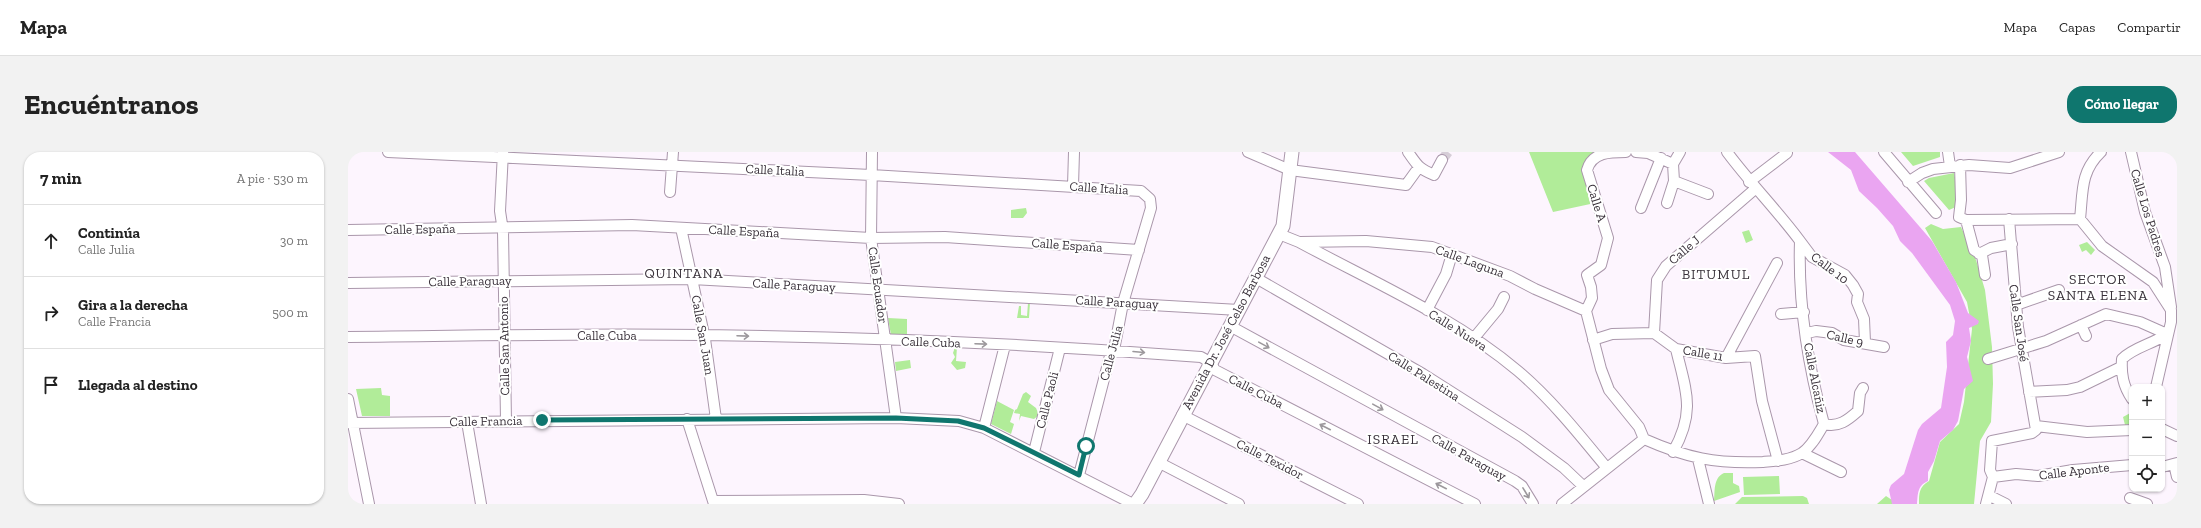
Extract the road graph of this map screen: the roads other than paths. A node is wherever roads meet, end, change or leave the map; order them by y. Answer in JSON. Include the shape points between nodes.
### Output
{"nodes":[{"id":1,"x":388,"y":152,"type":"edge"},
{"id":2,"x":673,"y":152,"type":"edge"},
{"id":3,"x":872,"y":152,"type":"edge"},
{"id":4,"x":1074,"y":152,"type":"edge"},
{"id":5,"x":1248,"y":152,"type":"edge"},
{"id":6,"x":1292,"y":152,"type":"edge"},
{"id":7,"x":1408,"y":152,"type":"edge"},
{"id":8,"x":1626,"y":152,"type":"edge"},
{"id":9,"x":1636,"y":152,"type":"edge"},
{"id":10,"x":1680,"y":152,"type":"edge"},
{"id":11,"x":1727,"y":152,"type":"edge"},
{"id":12,"x":1884,"y":152,"type":"edge"},
{"id":13,"x":1948,"y":152,"type":"edge"},
{"id":14,"x":2059,"y":152,"type":"edge"},
{"id":15,"x":2101,"y":152,"type":"edge"},
{"id":16,"x":2131,"y":152,"type":"edge"},
{"id":17,"x":1787,"y":153,"type":"dead end"},
{"id":18,"x":465,"y":154,"type":"edge"},
{"id":19,"x":503,"y":155,"type":"edge"},
{"id":20,"x":2032,"y":156,"type":"edge"},
{"id":21,"x":569,"y":157,"type":"edge"},
{"id":22,"x":1661,"y":158,"type":"junction"},
{"id":23,"x":1442,"y":160,"type":"tunnel mouth"},
{"id":24,"x":1673,"y":164,"type":"junction"},
{"id":25,"x":671,"y":166,"type":"junction"},
{"id":26,"x":1955,"y":166,"type":"junction"},
{"id":27,"x":1419,"y":167,"type":"junction"},
{"id":28,"x":1290,"y":170,"type":"junction"},
{"id":29,"x":870,"y":175,"type":"junction"},
{"id":30,"x":1674,"y":181,"type":"junction"},
{"id":31,"x":1908,"y":182,"type":"junction"},
{"id":32,"x":1752,"y":185,"type":"junction"},
{"id":33,"x":1073,"y":186,"type":"junction"},
{"id":34,"x":670,"y":192,"type":"dead end"},
{"id":35,"x":1708,"y":194,"type":"dead end"},
{"id":36,"x":1667,"y":203,"type":"dead end"},
{"id":37,"x":1151,"y":208,"type":"joint"},
{"id":38,"x":1641,"y":208,"type":"dead end"},
{"id":39,"x":1936,"y":213,"type":"dead end"},
{"id":40,"x":2009,"y":219,"type":"junction"},
{"id":41,"x":2080,"y":219,"type":"junction"},
{"id":42,"x":1966,"y":220,"type":"junction"},
{"id":43,"x":501,"y":227,"type":"junction"},
{"id":44,"x":681,"y":228,"type":"junction"},
{"id":45,"x":348,"y":230,"type":"edge"},
{"id":46,"x":1279,"y":234,"type":"junction"},
{"id":47,"x":871,"y":238,"type":"junction"},
{"id":48,"x":1800,"y":241,"type":"junction"},
{"id":49,"x":1299,"y":242,"type":"junction"},
{"id":50,"x":2012,"y":244,"type":"junction"},
{"id":51,"x":1139,"y":250,"type":"junction"},
{"id":52,"x":1452,"y":254,"type":"junction"},
{"id":53,"x":1979,"y":254,"type":"junction"},
{"id":54,"x":1777,"y":263,"type":"dead end"},
{"id":55,"x":1985,"y":275,"type":"dead end"},
{"id":56,"x":1256,"y":278,"type":"junction"},
{"id":57,"x":692,"y":279,"type":"junction"},
{"id":58,"x":503,"y":280,"type":"junction"},
{"id":59,"x":2168,"y":282,"type":"junction"},
{"id":60,"x":348,"y":283,"type":"edge"},
{"id":61,"x":2157,"y":288,"type":"junction"},
{"id":62,"x":879,"y":290,"type":"junction"},
{"id":63,"x":2059,"y":290,"type":"dead end"},
{"id":64,"x":1504,"y":297,"type":"dead end"},
{"id":65,"x":1123,"y":303,"type":"junction"},
{"id":66,"x":2016,"y":305,"type":"junction"},
{"id":67,"x":1239,"y":310,"type":"junction"},
{"id":68,"x":1427,"y":310,"type":"junction"},
{"id":69,"x":2171,"y":310,"type":"junction"},
{"id":70,"x":1586,"y":311,"type":"junction"},
{"id":71,"x":1804,"y":312,"type":"junction"},
{"id":72,"x":1781,"y":314,"type":"dead end"},
{"id":73,"x":2177,"y":319,"type":"edge"},
{"id":74,"x":2081,"y":325,"type":"junction"},
{"id":75,"x":1230,"y":326,"type":"junction"},
{"id":76,"x":1807,"y":333,"type":"junction"},
{"id":77,"x":1654,"y":334,"type":"junction"},
{"id":78,"x":2168,"y":334,"type":"junction"},
{"id":79,"x":704,"y":335,"type":"junction"},
{"id":80,"x":503,"y":336,"type":"junction"},
{"id":81,"x":2086,"y":336,"type":"dead end"},
{"id":82,"x":348,"y":337,"type":"edge"},
{"id":83,"x":1474,"y":338,"type":"junction"},
{"id":84,"x":1593,"y":340,"type":"junction"},
{"id":85,"x":886,"y":341,"type":"junction"},
{"id":86,"x":1866,"y":342,"type":"junction"},
{"id":87,"x":1005,"y":345,"type":"junction"},
{"id":88,"x":1884,"y":347,"type":"dead end"},
{"id":89,"x":2021,"y":347,"type":"junction"},
{"id":90,"x":1060,"y":348,"type":"junction"},
{"id":91,"x":1676,"y":348,"type":"junction"},
{"id":92,"x":1114,"y":350,"type":"junction"},
{"id":93,"x":1726,"y":358,"type":"junction"},
{"id":94,"x":1988,"y":359,"type":"dead end"},
{"id":95,"x":1210,"y":362,"type":"junction"},
{"id":96,"x":2121,"y":367,"type":"junction"},
{"id":97,"x":2157,"y":384,"type":"edge"},
{"id":98,"x":1862,"y":388,"type":"dead end"},
{"id":99,"x":2029,"y":392,"type":"junction"},
{"id":100,"x":2129,"y":394,"type":"edge"},
{"id":101,"x":348,"y":399,"type":"edge"},
{"id":102,"x":1182,"y":414,"type":"junction"},
{"id":103,"x":896,"y":418,"type":"junction"},
{"id":104,"x":687,"y":419,"type":"junction"},
{"id":105,"x":716,"y":419,"type":"junction"},
{"id":106,"x":506,"y":421,"type":"junction"},
{"id":107,"x":467,"y":422,"type":"junction"},
{"id":108,"x":351,"y":423,"type":"edge"},
{"id":109,"x":1824,"y":424,"type":"junction"},
{"id":110,"x":2036,"y":426,"type":"junction"},
{"id":111,"x":984,"y":428,"type":"junction"},
{"id":112,"x":2129,"y":430,"type":"edge"},
{"id":113,"x":2165,"y":430,"type":"edge"},
{"id":114,"x":2177,"y":436,"type":"edge"},
{"id":115,"x":1644,"y":439,"type":"junction"},
{"id":116,"x":1034,"y":452,"type":"junction"},
{"id":117,"x":1673,"y":452,"type":"junction"},
{"id":118,"x":1802,"y":453,"type":"junction"},
{"id":119,"x":1698,"y":459,"type":"junction"},
{"id":120,"x":1778,"y":461,"type":"junction"},
{"id":121,"x":1158,"y":462,"type":"junction"},
{"id":122,"x":2175,"y":464,"type":"edge"},
{"id":123,"x":2129,"y":465,"type":"edge"},
{"id":124,"x":2165,"y":466,"type":"edge"},
{"id":125,"x":1606,"y":467,"type":"junction"},
{"id":126,"x":1840,"y":472,"type":"dead end"},
{"id":127,"x":1079,"y":475,"type":"junction"},
{"id":128,"x":1993,"y":477,"type":"junction"},
{"id":129,"x":2177,"y":477,"type":"edge"},
{"id":130,"x":1583,"y":486,"type":"junction"},
{"id":131,"x":2131,"y":497,"type":"edge"},
{"id":132,"x":1988,"y":500,"type":"edge"},
{"id":133,"x":714,"y":502,"type":"edge"},
{"id":134,"x":861,"y":502,"type":"edge"},
{"id":135,"x":369,"y":504,"type":"edge"},
{"id":136,"x":480,"y":504,"type":"edge"},
{"id":137,"x":899,"y":504,"type":"edge"},
{"id":138,"x":1134,"y":504,"type":"edge"},
{"id":139,"x":1239,"y":504,"type":"edge"},
{"id":140,"x":1358,"y":504,"type":"edge"},
{"id":141,"x":1476,"y":504,"type":"edge"},
{"id":142,"x":1533,"y":504,"type":"edge"},
{"id":143,"x":1562,"y":504,"type":"edge"},
{"id":144,"x":1709,"y":504,"type":"edge"},
{"id":145,"x":2006,"y":504,"type":"edge"},
{"id":146,"x":2147,"y":504,"type":"edge"}],
"edges":[{"from":1,"to":18,"type":"street","name":"Calle Italia"},
{"from":2,"to":25,"type":"street"},
{"from":3,"to":29,"type":"street","name":"Calle Ecuador"},
{"from":4,"to":33,"type":"street"},
{"from":5,"to":28,"type":"street"},
{"from":6,"to":28,"type":"main road","name":"Avenida Dr. José Celso Barbosa"},
{"from":7,"to":27,"type":"street"},
{"from":8,"to":70,"type":"street","name":"Calle A","via":[[1602,153],[1588,165],[1587,170],[1608,238],[1601,264],[1587,275],[1592,287],[1592,298]]},
{"from":9,"to":22,"type":"street"},
{"from":10,"to":24,"type":"street"},
{"from":11,"to":32,"type":"street"},
{"from":12,"to":31,"type":"street"},
{"from":13,"to":26,"type":"street"},
{"from":14,"to":20,"type":"street"},
{"from":15,"to":41,"type":"street","via":[[2090,162],[2085,176]]},
{"from":16,"to":59,"type":"street","name":"Calle Los Padres","via":[[2145,212]]},
{"from":17,"to":32,"type":"street","name":"Calle J"},
{"from":18,"to":19,"type":"street","name":"Calle Italia"},
{"from":19,"to":21,"type":"street","name":"Calle Italia"},
{"from":19,"to":43,"type":"street","name":"Calle San Antonio"},
{"from":20,"to":26,"type":"street","via":[[2010,168]]},
{"from":21,"to":25,"type":"street","name":"Calle Italia"},
{"from":22,"to":24,"type":"street"},
{"from":22,"to":38,"type":"street"},
{"from":23,"to":27,"type":"street","via":[[1434,175],[1424,172]]},
{"from":24,"to":30,"type":"street"},
{"from":25,"to":29,"type":"street","name":"Calle Italia"},
{"from":25,"to":34,"type":"street"},
{"from":26,"to":31,"type":"street","via":[[1922,173]]},
{"from":26,"to":42,"type":"street","via":[[1961,200],[1959,217]]},
{"from":27,"to":28,"type":"street","via":[[1406,185]]},
{"from":28,"to":46,"type":"main road","name":"Avenida Dr. José Celso Barbosa","via":[[1286,210]]},
{"from":29,"to":33,"type":"street","name":"Calle Italia"},
{"from":29,"to":47,"type":"street","name":"Calle Ecuador"},
{"from":30,"to":35,"type":"street"},
{"from":30,"to":36,"type":"street"},
{"from":31,"to":39,"type":"street"},
{"from":32,"to":48,"type":"street"},
{"from":32,"to":77,"type":"street","name":"Calle J","via":[[1666,266],[1657,280]]},
{"from":33,"to":37,"type":"street","name":"Calle Italia","via":[[1138,190],[1150,199]]},
{"from":37,"to":51,"type":"street","name":"Calle Julia"},
{"from":40,"to":41,"type":"street"},
{"from":40,"to":42,"type":"street"},
{"from":40,"to":50,"type":"street","name":"Calle San José"},
{"from":41,"to":61,"type":"street","via":[[2102,246],[2139,271]]},
{"from":42,"to":53,"type":"street","via":[[1974,250]]},
{"from":43,"to":44,"type":"street","name":"Calle España","via":[[632,225]]},
{"from":43,"to":45,"type":"street","name":"Calle España"},
{"from":43,"to":58,"type":"street","name":"Calle San Antonio"},
{"from":44,"to":47,"type":"street","name":"Calle España"},
{"from":44,"to":57,"type":"street","name":"Calle San Juan"},
{"from":46,"to":49,"type":"street","name":"Calle Nueva"},
{"from":46,"to":56,"type":"main road","name":"Avenida Dr. José Celso Barbosa"},
{"from":47,"to":51,"type":"street","name":"Calle España","via":[[945,237]]},
{"from":47,"to":62,"type":"street","name":"Calle Ecuador"},
{"from":48,"to":71,"type":"street","name":"Calle Alcañiz","via":[[1799,263]]},
{"from":48,"to":86,"type":"street","name":"Calle 10","via":[[1812,257],[1845,275],[1853,285],[1864,319]]},
{"from":49,"to":52,"type":"street","name":"Calle Laguna","via":[[1366,241],[1432,247]]},
{"from":49,"to":68,"type":"street","name":"Calle Nueva"},
{"from":50,"to":53,"type":"street","via":[[1991,248]]},
{"from":50,"to":66,"type":"street","name":"Calle San José"},
{"from":51,"to":65,"type":"street","name":"Calle Julia"},
{"from":52,"to":68,"type":"street","via":[[1446,274]]},
{"from":52,"to":70,"type":"street","name":"Calle Laguna","via":[[1510,276]]},
{"from":53,"to":55,"type":"street","via":[[1982,256]]},
{"from":54,"to":93,"type":"street"},
{"from":56,"to":67,"type":"main road","name":"Avenida Dr. José Celso Barbosa"},
{"from":56,"to":130,"type":"street","name":"Calle Palestina","via":[[1423,374],[1522,437],[1564,468]]},
{"from":57,"to":58,"type":"street","name":"Calle Paraguay"},
{"from":57,"to":62,"type":"street","name":"Calle Paraguay"},
{"from":57,"to":79,"type":"street","name":"Calle San Juan"},
{"from":58,"to":60,"type":"street","name":"Calle Paraguay"},
{"from":58,"to":80,"type":"street","name":"Calle San Antonio"},
{"from":59,"to":61,"type":"street"},
{"from":59,"to":69,"type":"street","name":"Calle Los Padres"},
{"from":61,"to":69,"type":"street"},
{"from":62,"to":65,"type":"street","name":"Calle Paraguay"},
{"from":62,"to":85,"type":"street","name":"Calle Ecuador"},
{"from":63,"to":66,"type":"street"},
{"from":64,"to":83,"type":"street","via":[[1498,310]]},
{"from":65,"to":67,"type":"street","name":"Calle Paraguay"},
{"from":65,"to":92,"type":"street","name":"Calle Julia"},
{"from":66,"to":89,"type":"street","name":"Calle San José"},
{"from":67,"to":75,"type":"main road","name":"Avenida Dr. José Celso Barbosa"},
{"from":68,"to":83,"type":"street","name":"Calle Nueva"},
{"from":69,"to":73,"type":"street","name":"Calle Los Padres"},
{"from":69,"to":78,"type":"street"},
{"from":70,"to":84,"type":"street"},
{"from":71,"to":72,"type":"street"},
{"from":71,"to":76,"type":"street","name":"Calle Alcañiz"},
{"from":74,"to":78,"type":"street","via":[[2106,314],[2140,322]]},
{"from":74,"to":81,"type":"street"},
{"from":74,"to":89,"type":"street","via":[[2046,341]]},
{"from":75,"to":95,"type":"main road","name":"Avenida Dr. José Celso Barbosa"},
{"from":75,"to":142,"type":"street","name":"Calle Paraguay","one_way":true,"via":[[1515,481],[1522,486]]},
{"from":76,"to":86,"type":"street","name":"Calle 9","via":[[1832,333],[1844,340]]},
{"from":76,"to":109,"type":"street","name":"Calle Alcañiz","via":[[1814,387]]},
{"from":77,"to":84,"type":"street","via":[[1612,334]]},
{"from":77,"to":91,"type":"street","name":"Calle 11"},
{"from":78,"to":96,"type":"street","via":[[2128,353],[2122,359]]},
{"from":78,"to":97,"type":"street"},
{"from":79,"to":80,"type":"street","name":"Calle Cuba"},
{"from":79,"to":85,"type":"street","name":"Calle Cuba","one_way":true},
{"from":79,"to":105,"type":"street","name":"Calle San Juan"},
{"from":80,"to":82,"type":"street","name":"Calle Cuba"},
{"from":80,"to":106,"type":"street","name":"Calle San Antonio"},
{"from":83,"to":125,"type":"street","name":"Calle Nueva","via":[[1502,358],[1537,389]]},
{"from":84,"to":115,"type":"street","via":[[1609,390],[1639,427]]},
{"from":85,"to":87,"type":"street","name":"Calle Cuba","one_way":true},
{"from":85,"to":103,"type":"street","name":"Calle Ecuador"},
{"from":86,"to":88,"type":"street","name":"Calle 9"},
{"from":87,"to":90,"type":"street","name":"Calle Cuba"},
{"from":87,"to":111,"type":"street"},
{"from":89,"to":94,"type":"street"},
{"from":89,"to":99,"type":"street","name":"Calle San José"},
{"from":90,"to":92,"type":"street","name":"Calle Cuba"},
{"from":90,"to":116,"type":"street","name":"Calle Paoli"},
{"from":91,"to":93,"type":"street","name":"Calle 11"},
{"from":91,"to":117,"type":"street","via":[[1688,400],[1682,437]]},
{"from":92,"to":95,"type":"street","name":"Calle Cuba","one_way":true,"via":[[1201,357]]},
{"from":92,"to":127,"type":"street","name":"Calle Julia","via":[[1110,356]]},
{"from":93,"to":120,"type":"street","name":"Calle 11","via":[[1755,356],[1762,401]]},
{"from":95,"to":102,"type":"main road","name":"Avenida Dr. José Celso Barbosa"},
{"from":141,"to":95,"type":"street","name":"Calle Cuba","one_way":true,"via":[[1216,370]]},
{"from":96,"to":99,"type":"street","via":[[2080,387]]},
{"from":96,"to":100,"type":"street","via":[[2124,386]]},
{"from":98,"to":109,"type":"street","via":[[1858,411],[1848,420],[1835,426]]},
{"from":99,"to":110,"type":"street","name":"Calle San José"},
{"from":101,"to":108,"type":"street"},
{"from":102,"to":121,"type":"main road","name":"Avenida Dr. José Celso Barbosa"},
{"from":102,"to":140,"type":"street","name":"Calle Texidor"},
{"from":103,"to":105,"type":"street","name":"Calle Francia"},
{"from":103,"to":111,"type":"street","name":"Calle Francia","via":[[958,421]]},
{"from":104,"to":105,"type":"street","name":"Calle Francia"},
{"from":104,"to":106,"type":"street","name":"Calle Francia"},
{"from":104,"to":133,"type":"street"},
{"from":106,"to":107,"type":"street","name":"Calle Francia"},
{"from":107,"to":108,"type":"street","name":"Calle Francia"},
{"from":107,"to":136,"type":"street"},
{"from":108,"to":135,"type":"street"},
{"from":109,"to":118,"type":"street","name":"Calle Alcañiz"},
{"from":110,"to":112,"type":"street","via":[[2087,432]]},
{"from":110,"to":128,"type":"street","via":[[2032,433],[1992,441],[1990,470]]},
{"from":111,"to":116,"type":"street","name":"Calle Francia"},
{"from":113,"to":114,"type":"street"},
{"from":115,"to":117,"type":"street","name":"Calle Alcañiz"},
{"from":115,"to":125,"type":"street"},
{"from":116,"to":127,"type":"street","name":"Calle Francia"},
{"from":117,"to":119,"type":"street","name":"Calle Alcañiz"},
{"from":118,"to":120,"type":"street","name":"Calle Alcañiz"},
{"from":118,"to":126,"type":"street"},
{"from":119,"to":120,"type":"street","name":"Calle Alcañiz","via":[[1729,463]]},
{"from":119,"to":144,"type":"street"},
{"from":121,"to":138,"type":"main road","name":"Avenida Dr. José Celso Barbosa"},
{"from":121,"to":139,"type":"street"},
{"from":122,"to":124,"type":"street"},
{"from":122,"to":129,"type":"street"},
{"from":123,"to":128,"type":"street","name":"Calle Aponte","via":[[2038,476],[2016,474]]},
{"from":125,"to":130,"type":"street"},
{"from":127,"to":138,"type":"street","name":"Calle Francia"},
{"from":128,"to":132,"type":"street"},
{"from":130,"to":143,"type":"street"},
{"from":131,"to":146,"type":"street"},
{"from":132,"to":145,"type":"street"},
{"from":133,"to":134,"type":"street"},
{"from":134,"to":137,"type":"street"}]}
